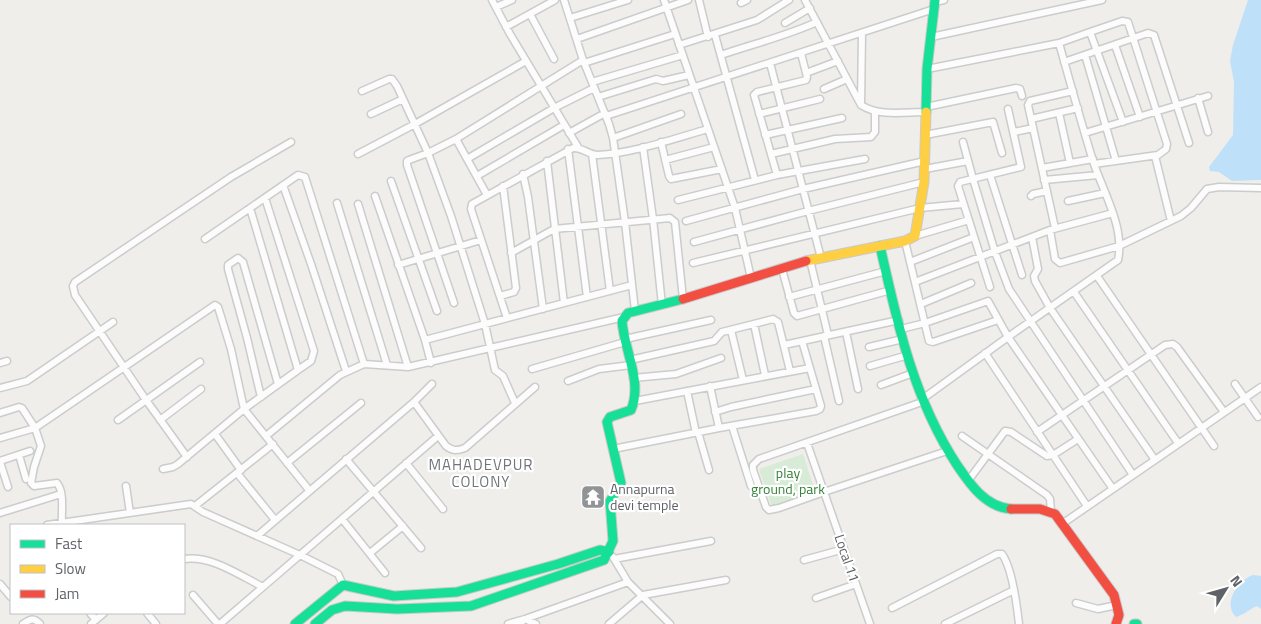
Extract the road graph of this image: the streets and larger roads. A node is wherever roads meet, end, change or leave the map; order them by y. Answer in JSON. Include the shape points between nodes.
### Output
{"nodes":[{"id":1,"x":492,"y":0,"type":"edge"},
{"id":2,"x":512,"y":0,"type":"edge"},
{"id":3,"x":555,"y":0,"type":"edge"},
{"id":4,"x":564,"y":0,"type":"edge"},
{"id":5,"x":628,"y":0,"type":"edge"},
{"id":6,"x":664,"y":0,"type":"edge"},
{"id":7,"x":688,"y":0,"type":"edge"},
{"id":8,"x":699,"y":0,"type":"edge"},
{"id":9,"x":789,"y":0,"type":"edge"},
{"id":10,"x":806,"y":0,"type":"edge"},
{"id":11,"x":944,"y":0,"type":"edge"},
{"id":12,"x":1102,"y":0,"type":"edge"},
{"id":13,"x":934,"y":4,"type":"edge"},
{"id":14,"x":496,"y":7,"type":"junction"},
{"id":15,"x":666,"y":8,"type":"junction"},
{"id":16,"x":810,"y":8,"type":"junction"},
{"id":17,"x":530,"y":14,"type":"junction"},
{"id":18,"x":570,"y":18,"type":"junction"},
{"id":19,"x":817,"y":22,"type":"junction"},
{"id":20,"x":785,"y":23,"type":"dead end"},
{"id":21,"x":506,"y":28,"type":"junction"},
{"id":22,"x":1090,"y":32,"type":"junction"},
{"id":23,"x":862,"y":33,"type":"junction"},
{"id":24,"x":675,"y":34,"type":"junction"},
{"id":25,"x":715,"y":34,"type":"junction"},
{"id":26,"x":708,"y":37,"type":"junction"},
{"id":27,"x":930,"y":37,"type":"junction"},
{"id":28,"x":1134,"y":38,"type":"junction"},
{"id":29,"x":576,"y":39,"type":"junction"},
{"id":30,"x":1058,"y":43,"type":"junction"},
{"id":31,"x":830,"y":44,"type":"junction"},
{"id":32,"x":679,"y":45,"type":"junction"},
{"id":33,"x":1115,"y":45,"type":"junction"},
{"id":34,"x":1098,"y":50,"type":"junction"},
{"id":35,"x":801,"y":53,"type":"junction"},
{"id":36,"x":683,"y":55,"type":"junction"},
{"id":37,"x":721,"y":55,"type":"junction"},
{"id":38,"x":1085,"y":55,"type":"junction"},
{"id":39,"x":554,"y":59,"type":"dead end"},
{"id":40,"x":526,"y":61,"type":"junction"},
{"id":41,"x":584,"y":61,"type":"junction"},
{"id":42,"x":838,"y":61,"type":"junction"},
{"id":43,"x":1064,"y":62,"type":"junction"},
{"id":44,"x":770,"y":63,"type":"junction"},
{"id":45,"x":927,"y":69,"type":"junction"},
{"id":46,"x":806,"y":73,"type":"junction"},
{"id":47,"x":689,"y":75,"type":"junction"},
{"id":48,"x":727,"y":78,"type":"junction"},
{"id":49,"x":847,"y":79,"type":"junction"},
{"id":50,"x":593,"y":85,"type":"junction"},
{"id":51,"x":541,"y":86,"type":"junction"},
{"id":52,"x":776,"y":87,"type":"junction"},
{"id":53,"x":694,"y":89,"type":"junction"},
{"id":54,"x":824,"y":89,"type":"dead end"},
{"id":55,"x":362,"y":91,"type":"dead end"},
{"id":56,"x":1073,"y":91,"type":"junction"},
{"id":57,"x":1022,"y":96,"type":"dead end"},
{"id":58,"x":1208,"y":96,"type":"dead end"},
{"id":59,"x":598,"y":97,"type":"junction"},
{"id":60,"x":1198,"y":98,"type":"junction"},
{"id":61,"x":403,"y":99,"type":"junction"},
{"id":62,"x":820,"y":99,"type":"dead end"},
{"id":63,"x":861,"y":105,"type":"junction"},
{"id":64,"x":1176,"y":105,"type":"junction"},
{"id":65,"x":554,"y":108,"type":"junction"},
{"id":66,"x":782,"y":108,"type":"junction"},
{"id":67,"x":1078,"y":108,"type":"junction"},
{"id":68,"x":926,"y":109,"type":"junction"},
{"id":69,"x":1008,"y":109,"type":"dead end"},
{"id":70,"x":875,"y":111,"type":"junction"},
{"id":71,"x":1158,"y":111,"type":"junction"},
{"id":72,"x":1059,"y":113,"type":"junction"},
{"id":73,"x":371,"y":114,"type":"dead end"},
{"id":74,"x":681,"y":114,"type":"dead end"},
{"id":75,"x":759,"y":114,"type":"junction"},
{"id":76,"x":606,"y":115,"type":"junction"},
{"id":77,"x":1140,"y":116,"type":"junction"},
{"id":78,"x":842,"y":118,"type":"dead end"},
{"id":79,"x":1031,"y":119,"type":"junction"},
{"id":80,"x":1123,"y":122,"type":"junction"},
{"id":81,"x":415,"y":124,"type":"junction"},
{"id":82,"x":564,"y":125,"type":"junction"},
{"id":83,"x":1107,"y":127,"type":"junction"},
{"id":84,"x":1033,"y":128,"type":"junction"},
{"id":85,"x":708,"y":129,"type":"junction"},
{"id":86,"x":788,"y":130,"type":"junction"},
{"id":87,"x":1014,"y":132,"type":"junction"},
{"id":88,"x":1208,"y":132,"type":"dead end"},
{"id":89,"x":569,"y":133,"type":"junction"},
{"id":90,"x":1085,"y":133,"type":"junction"},
{"id":91,"x":765,"y":135,"type":"junction"},
{"id":92,"x":925,"y":135,"type":"junction"},
{"id":93,"x":456,"y":138,"type":"junction"},
{"id":94,"x":613,"y":138,"type":"junction"},
{"id":95,"x":291,"y":142,"type":"dead end"},
{"id":96,"x":661,"y":142,"type":"junction"},
{"id":97,"x":963,"y":142,"type":"dead end"},
{"id":98,"x":1189,"y":144,"type":"dead end"},
{"id":99,"x":578,"y":147,"type":"junction"},
{"id":100,"x":643,"y":147,"type":"junction"},
{"id":101,"x":714,"y":147,"type":"junction"},
{"id":102,"x":792,"y":148,"type":"junction"},
{"id":103,"x":568,"y":149,"type":"junction"},
{"id":104,"x":428,"y":153,"type":"junction"},
{"id":105,"x":615,"y":153,"type":"junction"},
{"id":106,"x":1002,"y":153,"type":"dead end"},
{"id":107,"x":358,"y":154,"type":"dead end"},
{"id":108,"x":592,"y":154,"type":"junction"},
{"id":109,"x":771,"y":154,"type":"junction"},
{"id":110,"x":1155,"y":156,"type":"junction"},
{"id":111,"x":467,"y":159,"type":"junction"},
{"id":112,"x":865,"y":159,"type":"dead end"},
{"id":113,"x":665,"y":160,"type":"junction"},
{"id":114,"x":547,"y":161,"type":"junction"},
{"id":115,"x":968,"y":161,"type":"junction"},
{"id":116,"x":1116,"y":161,"type":"junction"},
{"id":117,"x":1093,"y":162,"type":"junction"},
{"id":118,"x":1070,"y":163,"type":"junction"},
{"id":119,"x":925,"y":165,"type":"junction"},
{"id":120,"x":1042,"y":168,"type":"junction"},
{"id":121,"x":722,"y":169,"type":"junction"},
{"id":122,"x":799,"y":170,"type":"junction"},
{"id":123,"x":523,"y":174,"type":"junction"},
{"id":124,"x":777,"y":174,"type":"junction"},
{"id":125,"x":990,"y":175,"type":"junction"},
{"id":126,"x":1098,"y":175,"type":"junction"},
{"id":127,"x":477,"y":176,"type":"junction"},
{"id":128,"x":972,"y":179,"type":"junction"},
{"id":129,"x":755,"y":180,"type":"junction"},
{"id":130,"x":1044,"y":180,"type":"junction"},
{"id":131,"x":391,"y":182,"type":"dead end"},
{"id":132,"x":924,"y":182,"type":"junction"},
{"id":133,"x":283,"y":185,"type":"junction"},
{"id":134,"x":503,"y":186,"type":"junction"},
{"id":135,"x":728,"y":188,"type":"junction"},
{"id":136,"x":803,"y":188,"type":"junction"},
{"id":137,"x":1261,"y":188,"type":"edge"},
{"id":138,"x":1047,"y":191,"type":"junction"},
{"id":139,"x":1105,"y":192,"type":"junction"},
{"id":140,"x":487,"y":195,"type":"junction"},
{"id":141,"x":375,"y":196,"type":"dead end"},
{"id":142,"x":1031,"y":196,"type":"dead end"},
{"id":143,"x":265,"y":198,"type":"junction"},
{"id":144,"x":678,"y":200,"type":"dead end"},
{"id":145,"x":1068,"y":202,"type":"dead end"},
{"id":146,"x":337,"y":204,"type":"dead end"},
{"id":147,"x":358,"y":204,"type":"dead end"},
{"id":148,"x":963,"y":204,"type":"junction"},
{"id":149,"x":250,"y":208,"type":"junction"},
{"id":150,"x":735,"y":208,"type":"junction"},
{"id":151,"x":920,"y":208,"type":"junction"},
{"id":152,"x":808,"y":211,"type":"junction"},
{"id":153,"x":1113,"y":213,"type":"junction"},
{"id":154,"x":654,"y":218,"type":"junction"},
{"id":155,"x":969,"y":220,"type":"junction"},
{"id":156,"x":686,"y":221,"type":"dead end"},
{"id":157,"x":1171,"y":221,"type":"junction"},
{"id":158,"x":625,"y":222,"type":"junction"},
{"id":159,"x":600,"y":224,"type":"junction"},
{"id":160,"x":578,"y":227,"type":"junction"},
{"id":161,"x":554,"y":229,"type":"junction"},
{"id":162,"x":1053,"y":229,"type":"junction"},
{"id":163,"x":740,"y":230,"type":"junction"},
{"id":164,"x":814,"y":233,"type":"junction"},
{"id":165,"x":914,"y":236,"type":"junction"},
{"id":166,"x":974,"y":237,"type":"junction"},
{"id":167,"x":1032,"y":237,"type":"junction"},
{"id":168,"x":205,"y":240,"type":"dead end"},
{"id":169,"x":481,"y":240,"type":"junction"},
{"id":170,"x":534,"y":240,"type":"junction"},
{"id":171,"x":905,"y":241,"type":"junction"},
{"id":172,"x":694,"y":242,"type":"dead end"},
{"id":173,"x":1012,"y":245,"type":"junction"},
{"id":174,"x":461,"y":246,"type":"junction"},
{"id":175,"x":880,"y":246,"type":"junction"},
{"id":176,"x":1119,"y":246,"type":"junction"},
{"id":177,"x":744,"y":250,"type":"junction"},
{"id":178,"x":995,"y":252,"type":"junction"},
{"id":179,"x":438,"y":253,"type":"junction"},
{"id":180,"x":512,"y":253,"type":"junction"},
{"id":181,"x":981,"y":257,"type":"junction"},
{"id":182,"x":419,"y":258,"type":"junction"},
{"id":183,"x":821,"y":258,"type":"junction"},
{"id":184,"x":810,"y":260,"type":"junction"},
{"id":185,"x":910,"y":262,"type":"junction"},
{"id":186,"x":693,"y":263,"type":"dead end"},
{"id":187,"x":398,"y":264,"type":"junction"},
{"id":188,"x":782,"y":269,"type":"junction"},
{"id":189,"x":886,"y":271,"type":"junction"},
{"id":190,"x":1022,"y":275,"type":"dead end"},
{"id":191,"x":1096,"y":276,"type":"junction"},
{"id":192,"x":751,"y":278,"type":"junction"},
{"id":193,"x":915,"y":282,"type":"junction"},
{"id":194,"x":971,"y":284,"type":"dead end"},
{"id":195,"x":632,"y":286,"type":"junction"},
{"id":196,"x":990,"y":287,"type":"dead end"},
{"id":197,"x":817,"y":289,"type":"junction"},
{"id":198,"x":891,"y":290,"type":"junction"},
{"id":199,"x":610,"y":291,"type":"junction"},
{"id":200,"x":1074,"y":292,"type":"junction"},
{"id":201,"x":500,"y":296,"type":"junction"},
{"id":202,"x":587,"y":297,"type":"junction"},
{"id":203,"x":790,"y":297,"type":"junction"},
{"id":204,"x":683,"y":299,"type":"junction"},
{"id":205,"x":454,"y":303,"type":"dead end"},
{"id":206,"x":564,"y":303,"type":"junction"},
{"id":207,"x":920,"y":304,"type":"junction"},
{"id":208,"x":662,"y":305,"type":"junction"},
{"id":209,"x":1050,"y":308,"type":"junction"},
{"id":210,"x":543,"y":309,"type":"junction"},
{"id":211,"x":822,"y":309,"type":"junction"},
{"id":212,"x":635,"y":311,"type":"junction"},
{"id":213,"x":437,"y":312,"type":"dead end"},
{"id":214,"x":624,"y":317,"type":"junction"},
{"id":215,"x":507,"y":318,"type":"junction"},
{"id":216,"x":711,"y":320,"type":"dead end"},
{"id":217,"x":998,"y":320,"type":"junction"},
{"id":218,"x":114,"y":322,"type":"dead end"},
{"id":219,"x":1029,"y":322,"type":"junction"},
{"id":220,"x":925,"y":323,"type":"junction"},
{"id":221,"x":486,"y":324,"type":"junction"},
{"id":222,"x":754,"y":324,"type":"junction"},
{"id":223,"x":731,"y":330,"type":"junction"},
{"id":224,"x":901,"y":330,"type":"junction"},
{"id":225,"x":100,"y":331,"type":"junction"},
{"id":226,"x":846,"y":332,"type":"junction"},
{"id":227,"x":826,"y":336,"type":"junction"},
{"id":228,"x":1008,"y":337,"type":"junction"},
{"id":229,"x":425,"y":340,"type":"junction"},
{"id":230,"x":625,"y":340,"type":"junction"},
{"id":231,"x":802,"y":341,"type":"junction"},
{"id":232,"x":784,"y":345,"type":"junction"},
{"id":233,"x":490,"y":347,"type":"junction"},
{"id":234,"x":869,"y":347,"type":"dead end"},
{"id":235,"x":985,"y":353,"type":"junction"},
{"id":236,"x":908,"y":355,"type":"junction"},
{"id":237,"x":1150,"y":355,"type":"junction"},
{"id":238,"x":721,"y":358,"type":"dead end"},
{"id":239,"x":200,"y":362,"type":"dead end"},
{"id":240,"x":431,"y":362,"type":"junction"},
{"id":241,"x":631,"y":363,"type":"junction"},
{"id":242,"x":364,"y":364,"type":"junction"},
{"id":243,"x":387,"y":365,"type":"junction"},
{"id":244,"x":870,"y":366,"type":"dead end"},
{"id":245,"x":125,"y":367,"type":"junction"},
{"id":246,"x":408,"y":367,"type":"junction"},
{"id":247,"x":810,"y":368,"type":"junction"},
{"id":248,"x":532,"y":369,"type":"dead end"},
{"id":249,"x":298,"y":370,"type":"junction"},
{"id":250,"x":1128,"y":370,"type":"junction"},
{"id":251,"x":346,"y":371,"type":"junction"},
{"id":252,"x":790,"y":371,"type":"junction"},
{"id":253,"x":913,"y":373,"type":"junction"},
{"id":254,"x":765,"y":375,"type":"junction"},
{"id":255,"x":633,"y":378,"type":"junction"},
{"id":256,"x":743,"y":380,"type":"junction"},
{"id":257,"x":568,"y":381,"type":"dead end"},
{"id":258,"x":278,"y":384,"type":"junction"},
{"id":259,"x":432,"y":384,"type":"dead end"},
{"id":260,"x":1234,"y":384,"type":"dead end"},
{"id":261,"x":881,"y":385,"type":"dead end"},
{"id":262,"x":710,"y":386,"type":"junction"},
{"id":263,"x":1104,"y":386,"type":"junction"},
{"id":264,"x":535,"y":387,"type":"dead end"},
{"id":265,"x":1261,"y":387,"type":"edge"},
{"id":266,"x":0,"y":388,"type":"edge"},
{"id":267,"x":201,"y":389,"type":"dead end"},
{"id":268,"x":816,"y":389,"type":"junction"},
{"id":269,"x":858,"y":389,"type":"dead end"},
{"id":270,"x":687,"y":391,"type":"junction"},
{"id":271,"x":261,"y":397,"type":"junction"},
{"id":272,"x":1244,"y":399,"type":"junction"},
{"id":273,"x":146,"y":400,"type":"junction"},
{"id":274,"x":635,"y":401,"type":"junction"},
{"id":275,"x":839,"y":401,"type":"dead end"},
{"id":276,"x":922,"y":401,"type":"junction"},
{"id":277,"x":1083,"y":401,"type":"junction"},
{"id":278,"x":361,"y":402,"type":"dead end"},
{"id":279,"x":414,"y":402,"type":"junction"},
{"id":280,"x":515,"y":403,"type":"junction"},
{"id":281,"x":244,"y":409,"type":"junction"},
{"id":282,"x":715,"y":412,"type":"junction"},
{"id":283,"x":1224,"y":412,"type":"junction"},
{"id":284,"x":0,"y":413,"type":"edge"},
{"id":285,"x":1062,"y":415,"type":"junction"},
{"id":286,"x":1258,"y":417,"type":"dead end"},
{"id":287,"x":118,"y":420,"type":"dead end"},
{"id":288,"x":160,"y":420,"type":"junction"},
{"id":289,"x":732,"y":426,"type":"junction"},
{"id":290,"x":35,"y":428,"type":"junction"},
{"id":291,"x":719,"y":428,"type":"junction"},
{"id":292,"x":1201,"y":428,"type":"junction"},
{"id":293,"x":697,"y":432,"type":"junction"},
{"id":294,"x":1037,"y":432,"type":"junction"},
{"id":295,"x":214,"y":434,"type":"junction"},
{"id":296,"x":266,"y":436,"type":"junction"},
{"id":297,"x":438,"y":436,"type":"junction"},
{"id":298,"x":962,"y":436,"type":"dead end"},
{"id":299,"x":0,"y":438,"type":"edge"},
{"id":300,"x":1078,"y":439,"type":"junction"},
{"id":301,"x":807,"y":443,"type":"junction"},
{"id":302,"x":1178,"y":443,"type":"junction"},
{"id":303,"x":273,"y":444,"type":"junction"},
{"id":304,"x":1214,"y":446,"type":"dead end"},
{"id":305,"x":613,"y":449,"type":"junction"},
{"id":306,"x":30,"y":451,"type":"dead end"},
{"id":307,"x":947,"y":451,"type":"junction"},
{"id":308,"x":19,"y":455,"type":"junction"},
{"id":309,"x":988,"y":455,"type":"junction"},
{"id":310,"x":1053,"y":455,"type":"junction"},
{"id":311,"x":187,"y":456,"type":"junction"},
{"id":312,"x":346,"y":458,"type":"junction"},
{"id":313,"x":1155,"y":460,"type":"junction"},
{"id":314,"x":0,"y":461,"type":"edge"},
{"id":315,"x":287,"y":462,"type":"junction"},
{"id":316,"x":406,"y":463,"type":"junction"},
{"id":317,"x":163,"y":469,"type":"dead end"},
{"id":318,"x":708,"y":470,"type":"dead end"},
{"id":319,"x":239,"y":471,"type":"junction"},
{"id":320,"x":1133,"y":475,"type":"junction"},
{"id":321,"x":26,"y":479,"type":"dead end"},
{"id":322,"x":968,"y":481,"type":"junction"},
{"id":323,"x":8,"y":486,"type":"dead end"},
{"id":324,"x":126,"y":486,"type":"dead end"},
{"id":325,"x":751,"y":486,"type":"dead end"},
{"id":326,"x":1113,"y":489,"type":"junction"},
{"id":327,"x":309,"y":490,"type":"junction"},
{"id":328,"x":374,"y":491,"type":"junction"},
{"id":329,"x":824,"y":492,"type":"junction"},
{"id":330,"x":61,"y":494,"type":"junction"},
{"id":331,"x":195,"y":506,"type":"junction"},
{"id":332,"x":1087,"y":506,"type":"junction"},
{"id":333,"x":443,"y":509,"type":"dead end"},
{"id":334,"x":1050,"y":511,"type":"junction"},
{"id":335,"x":0,"y":513,"type":"edge"},
{"id":336,"x":130,"y":513,"type":"junction"},
{"id":337,"x":342,"y":519,"type":"junction"},
{"id":338,"x":275,"y":520,"type":"junction"},
{"id":339,"x":62,"y":524,"type":"edge"},
{"id":340,"x":1062,"y":524,"type":"junction"},
{"id":341,"x":403,"y":526,"type":"junction"},
{"id":342,"x":256,"y":536,"type":"junction"},
{"id":343,"x":711,"y":541,"type":"dead end"},
{"id":344,"x":421,"y":548,"type":"dead end"},
{"id":345,"x":844,"y":549,"type":"junction"},
{"id":346,"x":370,"y":554,"type":"junction"},
{"id":347,"x":300,"y":555,"type":"junction"},
{"id":348,"x":612,"y":555,"type":"junction"},
{"id":349,"x":185,"y":558,"type":"edge"},
{"id":350,"x":804,"y":560,"type":"dead end"},
{"id":351,"x":385,"y":573,"type":"dead end"},
{"id":352,"x":726,"y":580,"type":"dead end"},
{"id":353,"x":628,"y":582,"type":"junction"},
{"id":354,"x":0,"y":584,"type":"edge"},
{"id":355,"x":343,"y":584,"type":"junction"},
{"id":356,"x":856,"y":584,"type":"junction"},
{"id":357,"x":262,"y":588,"type":"junction"},
{"id":358,"x":1014,"y":590,"type":"junction"},
{"id":359,"x":333,"y":592,"type":"junction"},
{"id":360,"x":193,"y":595,"type":"dead end"},
{"id":361,"x":643,"y":595,"type":"junction"},
{"id":362,"x":10,"y":596,"type":"edge"},
{"id":363,"x":816,"y":598,"type":"dead end"},
{"id":364,"x":1076,"y":603,"type":"dead end"},
{"id":365,"x":1117,"y":605,"type":"junction"},
{"id":366,"x":338,"y":607,"type":"junction"},
{"id":367,"x":892,"y":608,"type":"dead end"},
{"id":368,"x":103,"y":614,"type":"edge"},
{"id":369,"x":147,"y":614,"type":"edge"},
{"id":370,"x":525,"y":619,"type":"junction"},
{"id":371,"x":93,"y":622,"type":"edge"},
{"id":372,"x":23,"y":624,"type":"edge"},
{"id":373,"x":40,"y":624,"type":"edge"},
{"id":374,"x":156,"y":624,"type":"edge"},
{"id":375,"x":219,"y":624,"type":"edge"},
{"id":376,"x":295,"y":624,"type":"edge"},
{"id":377,"x":315,"y":624,"type":"edge"},
{"id":378,"x":508,"y":624,"type":"edge"},
{"id":379,"x":519,"y":624,"type":"edge"},
{"id":380,"x":536,"y":624,"type":"edge"},
{"id":381,"x":609,"y":624,"type":"edge"},
{"id":382,"x":670,"y":624,"type":"edge"},
{"id":383,"x":870,"y":624,"type":"edge"},
{"id":384,"x":945,"y":624,"type":"edge"},
{"id":385,"x":1019,"y":624,"type":"edge"},
{"id":386,"x":1116,"y":624,"type":"edge"}],
"edges":[{"from":1,"to":14,"type":"street"},
{"from":2,"to":14,"type":"street"},
{"from":3,"to":17,"type":"street"},
{"from":4,"to":18,"type":"street"},
{"from":5,"to":18,"type":"street"},
{"from":6,"to":15,"type":"street"},
{"from":7,"to":15,"type":"street"},
{"from":8,"to":26,"type":"street"},
{"from":9,"to":25,"type":"street","via":[[757,20]]},
{"from":10,"to":16,"type":"street"},
{"from":11,"to":13,"type":"street"},
{"from":12,"to":27,"type":"street"},
{"from":13,"to":23,"type":"street"},
{"from":13,"to":27,"type":"street"},
{"from":14,"to":21,"type":"street"},
{"from":15,"to":24,"type":"street"},
{"from":15,"to":29,"type":"street"},
{"from":16,"to":19,"type":"street"},
{"from":16,"to":20,"type":"street"},
{"from":17,"to":21,"type":"street"},
{"from":17,"to":39,"type":"street"},
{"from":18,"to":29,"type":"street"},
{"from":19,"to":31,"type":"street"},
{"from":19,"to":37,"type":"street","via":[[791,34]]},
{"from":21,"to":40,"type":"street"},
{"from":22,"to":28,"type":"street","via":[[1124,20],[1128,22]]},
{"from":22,"to":30,"type":"street"},
{"from":22,"to":34,"type":"street"},
{"from":23,"to":31,"type":"street"},
{"from":23,"to":63,"type":"street"},
{"from":24,"to":32,"type":"street"},
{"from":24,"to":41,"type":"street"},
{"from":25,"to":26,"type":"street"},
{"from":25,"to":37,"type":"street"},
{"from":26,"to":32,"type":"street"},
{"from":27,"to":45,"type":"street"},
{"from":28,"to":33,"type":"street"},
{"from":28,"to":64,"type":"street","via":[[1148,33],[1154,36]]},
{"from":28,"to":71,"type":"street"},
{"from":29,"to":41,"type":"street"},
{"from":30,"to":43,"type":"street"},
{"from":30,"to":45,"type":"street"},
{"from":31,"to":35,"type":"street"},
{"from":31,"to":42,"type":"street"},
{"from":32,"to":36,"type":"street"},
{"from":33,"to":34,"type":"street"},
{"from":33,"to":77,"type":"street"},
{"from":34,"to":38,"type":"street"},
{"from":34,"to":80,"type":"street"},
{"from":35,"to":44,"type":"street"},
{"from":35,"to":46,"type":"street"},
{"from":36,"to":47,"type":"street"},
{"from":36,"to":50,"type":"street"},
{"from":37,"to":48,"type":"street"},
{"from":38,"to":43,"type":"street"},
{"from":38,"to":83,"type":"street"},
{"from":40,"to":51,"type":"street"},
{"from":40,"to":81,"type":"street"},
{"from":41,"to":50,"type":"street"},
{"from":41,"to":51,"type":"street"},
{"from":42,"to":46,"type":"street"},
{"from":42,"to":49,"type":"street"},
{"from":43,"to":56,"type":"street"},
{"from":44,"to":48,"type":"street"},
{"from":44,"to":52,"type":"street"},
{"from":45,"to":68,"type":"street"},
{"from":46,"to":52,"type":"street","via":[[806,80]]},
{"from":47,"to":53,"type":"street"},
{"from":47,"to":59,"type":"street","via":[[663,82],[656,80]]},
{"from":48,"to":53,"type":"street"},
{"from":48,"to":129,"type":"street"},
{"from":49,"to":54,"type":"street"},
{"from":49,"to":63,"type":"street"},
{"from":50,"to":59,"type":"street"},
{"from":50,"to":65,"type":"street"},
{"from":51,"to":65,"type":"street"},
{"from":51,"to":93,"type":"street"},
{"from":52,"to":66,"type":"street"},
{"from":52,"to":75,"type":"street","via":[[754,94]]},
{"from":53,"to":76,"type":"street"},
{"from":53,"to":85,"type":"street"},
{"from":55,"to":61,"type":"street","via":[[389,79],[397,86]]},
{"from":56,"to":67,"type":"street"},
{"from":56,"to":79,"type":"street","via":[[1030,101]]},
{"from":57,"to":68,"type":"street","via":[[1020,89],[1016,88]]},
{"from":58,"to":60,"type":"street"},
{"from":59,"to":76,"type":"street"},
{"from":60,"to":64,"type":"street"},
{"from":60,"to":88,"type":"street"},
{"from":61,"to":73,"type":"street"},
{"from":61,"to":81,"type":"street"},
{"from":62,"to":66,"type":"street"},
{"from":63,"to":70,"type":"street"},
{"from":64,"to":71,"type":"street"},
{"from":64,"to":98,"type":"street"},
{"from":65,"to":82,"type":"street"},
{"from":65,"to":111,"type":"street"},
{"from":66,"to":75,"type":"street"},
{"from":66,"to":86,"type":"street"},
{"from":67,"to":72,"type":"street"},
{"from":67,"to":90,"type":"street"},
{"from":68,"to":70,"type":"street"},
{"from":68,"to":92,"type":"street"},
{"from":69,"to":87,"type":"street"},
{"from":70,"to":102,"type":"street","via":[[875,132],[871,137],[835,139]]},
{"from":71,"to":77,"type":"street"},
{"from":71,"to":110,"type":"street","via":[[1167,144],[1166,149]]},
{"from":72,"to":79,"type":"street"},
{"from":72,"to":118,"type":"street"},
{"from":74,"to":94,"type":"street"},
{"from":75,"to":91,"type":"street"},
{"from":76,"to":89,"type":"street"},
{"from":76,"to":94,"type":"street"},
{"from":77,"to":80,"type":"street"},
{"from":78,"to":86,"type":"street"},
{"from":79,"to":84,"type":"street"},
{"from":80,"to":83,"type":"street"},
{"from":81,"to":104,"type":"street"},
{"from":81,"to":107,"type":"street"},
{"from":82,"to":89,"type":"street"},
{"from":82,"to":127,"type":"street"},
{"from":83,"to":90,"type":"street"},
{"from":83,"to":116,"type":"street"},
{"from":84,"to":87,"type":"street"},
{"from":84,"to":120,"type":"street"},
{"from":85,"to":96,"type":"street"},
{"from":85,"to":101,"type":"street"},
{"from":86,"to":91,"type":"street"},
{"from":86,"to":102,"type":"street"},
{"from":87,"to":125,"type":"street","via":[[1021,167]]},
{"from":89,"to":99,"type":"street"},
{"from":90,"to":117,"type":"street"},
{"from":91,"to":109,"type":"street"},
{"from":92,"to":106,"type":"street","via":[[993,122]]},
{"from":92,"to":119,"type":"street"},
{"from":93,"to":104,"type":"street"},
{"from":93,"to":111,"type":"street"},
{"from":94,"to":105,"type":"street"},
{"from":95,"to":225,"type":"street","via":[[231,177],[75,282],[73,290]]},
{"from":96,"to":100,"type":"street"},
{"from":96,"to":113,"type":"street"},
{"from":97,"to":115,"type":"street"},
{"from":99,"to":103,"type":"street"},
{"from":99,"to":108,"type":"street"},
{"from":100,"to":105,"type":"street"},
{"from":100,"to":154,"type":"street"},
{"from":101,"to":113,"type":"street"},
{"from":101,"to":121,"type":"street"},
{"from":102,"to":109,"type":"street"},
{"from":102,"to":122,"type":"street"},
{"from":103,"to":114,"type":"street"},
{"from":103,"to":160,"type":"street"},
{"from":104,"to":174,"type":"street"},
{"from":104,"to":179,"type":"street","via":[[407,161],[407,165]]},
{"from":105,"to":108,"type":"street"},
{"from":105,"to":158,"type":"street"},
{"from":108,"to":159,"type":"street"},
{"from":109,"to":124,"type":"street"},
{"from":110,"to":116,"type":"street"},
{"from":110,"to":157,"type":"street"},
{"from":111,"to":127,"type":"street"},
{"from":112,"to":122,"type":"street"},
{"from":113,"to":121,"type":"street","via":[[671,179]]},
{"from":114,"to":123,"type":"street"},
{"from":114,"to":161,"type":"street"},
{"from":115,"to":119,"type":"street"},
{"from":115,"to":128,"type":"street"},
{"from":116,"to":117,"type":"street"},
{"from":117,"to":118,"type":"street"},
{"from":117,"to":126,"type":"street"},
{"from":118,"to":120,"type":"street"},
{"from":119,"to":132,"type":"street"},
{"from":119,"to":136,"type":"street"},
{"from":120,"to":130,"type":"street"},
{"from":121,"to":135,"type":"street"},
{"from":122,"to":124,"type":"street"},
{"from":122,"to":136,"type":"street"},
{"from":123,"to":134,"type":"street"},
{"from":123,"to":170,"type":"street"},
{"from":124,"to":129,"type":"street"},
{"from":125,"to":128,"type":"street"},
{"from":125,"to":173,"type":"street"},
{"from":126,"to":130,"type":"street"},
{"from":126,"to":139,"type":"street"},
{"from":127,"to":140,"type":"street"},
{"from":128,"to":148,"type":"street","via":[[958,183]]},
{"from":128,"to":178,"type":"street"},
{"from":129,"to":135,"type":"street"},
{"from":130,"to":138,"type":"street"},
{"from":131,"to":182,"type":"street"},
{"from":132,"to":151,"type":"street"},
{"from":132,"to":152,"type":"street"},
{"from":133,"to":143,"type":"street"},
{"from":133,"to":242,"type":"street","via":[[298,175],[308,182]]},
{"from":133,"to":251,"type":"street"},
{"from":134,"to":140,"type":"street"},
{"from":134,"to":180,"type":"street"},
{"from":135,"to":144,"type":"street"},
{"from":135,"to":150,"type":"street"},
{"from":136,"to":150,"type":"street"},
{"from":136,"to":152,"type":"street"},
{"from":137,"to":157,"type":"street","via":[[1207,189],[1187,212]]},
{"from":138,"to":142,"type":"street"},
{"from":138,"to":162,"type":"street"},
{"from":139,"to":145,"type":"street"},
{"from":139,"to":153,"type":"street"},
{"from":140,"to":169,"type":"street","via":[[472,204],[471,209]]},
{"from":141,"to":187,"type":"street"},
{"from":143,"to":149,"type":"street"},
{"from":143,"to":249,"type":"street","via":[[314,350],[311,361]]},
{"from":146,"to":243,"type":"street"},
{"from":147,"to":246,"type":"street"},
{"from":148,"to":151,"type":"street"},
{"from":148,"to":155,"type":"street"},
{"from":149,"to":168,"type":"street"},
{"from":149,"to":249,"type":"street"},
{"from":150,"to":156,"type":"street"},
{"from":150,"to":163,"type":"street"},
{"from":151,"to":164,"type":"street"},
{"from":151,"to":165,"type":"street"},
{"from":152,"to":163,"type":"street"},
{"from":152,"to":164,"type":"street"},
{"from":153,"to":162,"type":"street"},
{"from":153,"to":176,"type":"street"},
{"from":154,"to":158,"type":"street"},
{"from":154,"to":204,"type":"street","via":[[670,218],[675,222]]},
{"from":154,"to":208,"type":"street"},
{"from":155,"to":165,"type":"street"},
{"from":155,"to":166,"type":"street"},
{"from":157,"to":176,"type":"street"},
{"from":158,"to":159,"type":"street"},
{"from":158,"to":195,"type":"street"},
{"from":159,"to":160,"type":"street"},
{"from":159,"to":199,"type":"street"},
{"from":160,"to":161,"type":"street"},
{"from":160,"to":202,"type":"street"},
{"from":161,"to":170,"type":"street"},
{"from":161,"to":206,"type":"street"},
{"from":162,"to":167,"type":"street"},
{"from":162,"to":176,"type":"street","via":[[1055,260],[1058,262]]},
{"from":163,"to":172,"type":"street"},
{"from":163,"to":177,"type":"street"},
{"from":164,"to":177,"type":"street"},
{"from":164,"to":183,"type":"street"},
{"from":165,"to":171,"type":"street"},
{"from":166,"to":181,"type":"street"},
{"from":166,"to":185,"type":"street"},
{"from":167,"to":173,"type":"street"},
{"from":167,"to":209,"type":"street","via":[[1038,269],[1035,281]]},
{"from":169,"to":174,"type":"street"},
{"from":169,"to":201,"type":"street"},
{"from":170,"to":180,"type":"street"},
{"from":170,"to":210,"type":"street"},
{"from":171,"to":175,"type":"street"},
{"from":171,"to":185,"type":"street"},
{"from":173,"to":178,"type":"street"},
{"from":173,"to":190,"type":"street"},
{"from":174,"to":179,"type":"street"},
{"from":174,"to":221,"type":"street"},
{"from":175,"to":183,"type":"street"},
{"from":175,"to":189,"type":"street"},
{"from":176,"to":191,"type":"street","via":[[1116,263]]},
{"from":177,"to":186,"type":"street"},
{"from":177,"to":192,"type":"street"},
{"from":178,"to":181,"type":"street"},
{"from":178,"to":219,"type":"street","via":[[1009,289]]},
{"from":179,"to":182,"type":"street"},
{"from":179,"to":205,"type":"street"},
{"from":180,"to":201,"type":"street","via":[[516,290]]},
{"from":181,"to":193,"type":"street"},
{"from":181,"to":196,"type":"street"},
{"from":182,"to":187,"type":"street"},
{"from":182,"to":213,"type":"street"},
{"from":183,"to":184,"type":"street"},
{"from":184,"to":188,"type":"street"},
{"from":184,"to":197,"type":"street"},
{"from":185,"to":193,"type":"street"},
{"from":187,"to":229,"type":"street"},
{"from":188,"to":192,"type":"street"},
{"from":188,"to":203,"type":"street"},
{"from":189,"to":197,"type":"street"},
{"from":189,"to":198,"type":"street"},
{"from":191,"to":200,"type":"street"},
{"from":191,"to":237,"type":"street"},
{"from":192,"to":204,"type":"street"},
{"from":193,"to":207,"type":"street"},
{"from":194,"to":207,"type":"street"},
{"from":195,"to":199,"type":"street"},
{"from":195,"to":212,"type":"street"},
{"from":197,"to":203,"type":"street"},
{"from":197,"to":211,"type":"street"},
{"from":198,"to":211,"type":"street"},
{"from":198,"to":224,"type":"street"},
{"from":199,"to":202,"type":"street"},
{"from":200,"to":209,"type":"street"},
{"from":200,"to":250,"type":"street"},
{"from":201,"to":215,"type":"street"},
{"from":202,"to":206,"type":"street"},
{"from":203,"to":211,"type":"street","via":[[796,316]]},
{"from":204,"to":208,"type":"street"},
{"from":206,"to":210,"type":"street"},
{"from":207,"to":220,"type":"street"},
{"from":208,"to":212,"type":"street"},
{"from":209,"to":219,"type":"street"},
{"from":209,"to":263,"type":"street"},
{"from":210,"to":215,"type":"street"},
{"from":211,"to":227,"type":"street"},
{"from":212,"to":214,"type":"street"},
{"from":214,"to":230,"type":"street"},
{"from":214,"to":233,"type":"street"},
{"from":215,"to":221,"type":"street"},
{"from":216,"to":230,"type":"street"},
{"from":217,"to":220,"type":"street","via":[[987,301]]},
{"from":217,"to":220,"type":"street","via":[[933,342],[928,339]]},
{"from":217,"to":228,"type":"street"},
{"from":218,"to":225,"type":"street"},
{"from":219,"to":228,"type":"street"},
{"from":219,"to":277,"type":"street"},
{"from":220,"to":224,"type":"street"},
{"from":221,"to":229,"type":"street"},
{"from":221,"to":233,"type":"street"},
{"from":222,"to":223,"type":"street"},
{"from":222,"to":232,"type":"street","via":[[778,322]]},
{"from":222,"to":254,"type":"street"},
{"from":223,"to":241,"type":"street","via":[[720,333],[714,341]]},
{"from":223,"to":256,"type":"street"},
{"from":224,"to":226,"type":"street"},
{"from":224,"to":234,"type":"street"},
{"from":224,"to":236,"type":"street"},
{"from":225,"to":245,"type":"street"},
{"from":225,"to":266,"type":"street","via":[[27,381]]},
{"from":226,"to":227,"type":"street"},
{"from":226,"to":269,"type":"street"},
{"from":227,"to":231,"type":"street"},
{"from":227,"to":275,"type":"street"},
{"from":228,"to":235,"type":"street"},
{"from":228,"to":285,"type":"street"},
{"from":229,"to":240,"type":"street"},
{"from":230,"to":241,"type":"street"},
{"from":230,"to":248,"type":"street"},
{"from":231,"to":232,"type":"street"},
{"from":231,"to":247,"type":"street"},
{"from":232,"to":252,"type":"street"},
{"from":233,"to":240,"type":"street"},
{"from":233,"to":280,"type":"street","via":[[495,370],[504,376]]},
{"from":235,"to":276,"type":"street"},
{"from":235,"to":294,"type":"street"},
{"from":236,"to":244,"type":"street"},
{"from":236,"to":253,"type":"street"},
{"from":237,"to":250,"type":"street"},
{"from":237,"to":283,"type":"street","via":[[1165,345],[1177,347]]},
{"from":237,"to":292,"type":"street"},
{"from":238,"to":255,"type":"street","via":[[676,374]]},
{"from":239,"to":273,"type":"street"},
{"from":240,"to":246,"type":"street"},
{"from":241,"to":255,"type":"street"},
{"from":241,"to":257,"type":"street","via":[[599,369]]},
{"from":242,"to":243,"type":"street"},
{"from":242,"to":251,"type":"street"},
{"from":243,"to":246,"type":"street"},
{"from":245,"to":273,"type":"street"},
{"from":245,"to":281,"type":"street","via":[[216,306],[231,349]]},
{"from":245,"to":290,"type":"street"},
{"from":247,"to":252,"type":"street"},
{"from":247,"to":268,"type":"street"},
{"from":249,"to":258,"type":"street"},
{"from":250,"to":263,"type":"street"},
{"from":250,"to":302,"type":"street"},
{"from":251,"to":296,"type":"street"},
{"from":252,"to":254,"type":"street"},
{"from":253,"to":261,"type":"street"},
{"from":253,"to":276,"type":"street"},
{"from":254,"to":256,"type":"street"},
{"from":255,"to":274,"type":"street"},
{"from":256,"to":262,"type":"street"},
{"from":258,"to":271,"type":"street"},
{"from":258,"to":271,"type":"street","via":[[243,262],[238,258],[228,265],[228,269]]},
{"from":259,"to":279,"type":"street"},
{"from":260,"to":272,"type":"street"},
{"from":262,"to":270,"type":"street"},
{"from":262,"to":282,"type":"street"},
{"from":263,"to":277,"type":"street"},
{"from":263,"to":313,"type":"street"},
{"from":264,"to":280,"type":"street"},
{"from":265,"to":272,"type":"street"},
{"from":267,"to":288,"type":"street"},
{"from":268,"to":282,"type":"street"},
{"from":268,"to":289,"type":"street","via":[[820,406],[816,411]]},
{"from":270,"to":274,"type":"street"},
{"from":270,"to":293,"type":"street"},
{"from":271,"to":281,"type":"street"},
{"from":272,"to":283,"type":"street"},
{"from":272,"to":286,"type":"street"},
{"from":273,"to":287,"type":"street"},
{"from":273,"to":288,"type":"street"},
{"from":274,"to":305,"type":"street","via":[[631,410],[608,419]]},
{"from":276,"to":301,"type":"street"},
{"from":276,"to":307,"type":"street"},
{"from":277,"to":285,"type":"street"},
{"from":277,"to":320,"type":"street"},
{"from":278,"to":315,"type":"street"},
{"from":279,"to":297,"type":"street"},
{"from":279,"to":312,"type":"street"},
{"from":280,"to":297,"type":"street","via":[[465,448],[452,450]]},
{"from":281,"to":295,"type":"street"},
{"from":281,"to":296,"type":"street"},
{"from":282,"to":291,"type":"street"},
{"from":283,"to":292,"type":"street"},
{"from":284,"to":290,"type":"street","via":[[22,408]]},
{"from":285,"to":294,"type":"street"},
{"from":285,"to":300,"type":"street"},
{"from":288,"to":311,"type":"street"},
{"from":289,"to":291,"type":"street"},
{"from":289,"to":325,"type":"street"},
{"from":290,"to":299,"type":"street"},
{"from":290,"to":330,"type":"street","via":[[41,446],[31,483],[34,486],[57,483]]},
{"from":291,"to":293,"type":"street"},
{"from":292,"to":302,"type":"street"},
{"from":292,"to":304,"type":"street"},
{"from":293,"to":305,"type":"street"},
{"from":293,"to":318,"type":"street"},
{"from":294,"to":310,"type":"street"},
{"from":295,"to":311,"type":"street"},
{"from":295,"to":319,"type":"street"},
{"from":296,"to":303,"type":"street"},
{"from":297,"to":316,"type":"street"},
{"from":298,"to":309,"type":"street"},
{"from":300,"to":310,"type":"street"},
{"from":300,"to":326,"type":"street"},
{"from":301,"to":329,"type":"street","name":"Local 11"},
{"from":301,"to":329,"type":"street","via":[[759,459],[753,470],[769,510]]},
{"from":302,"to":313,"type":"street"},
{"from":303,"to":315,"type":"street"},
{"from":303,"to":319,"type":"street"},
{"from":305,"to":348,"type":"street","via":[[621,483],[610,501]]},
{"from":306,"to":308,"type":"street"},
{"from":307,"to":322,"type":"street"},
{"from":307,"to":329,"type":"street"},
{"from":308,"to":314,"type":"street"},
{"from":308,"to":321,"type":"street"},
{"from":309,"to":310,"type":"street","via":[[1005,431],[1047,456]]},
{"from":309,"to":322,"type":"street"},
{"from":309,"to":334,"type":"street","via":[[1047,495]]},
{"from":310,"to":332,"type":"street"},
{"from":311,"to":317,"type":"street","via":[[173,467]]},
{"from":312,"to":327,"type":"street"},
{"from":312,"to":328,"type":"street"},
{"from":313,"to":320,"type":"street"},
{"from":314,"to":323,"type":"street"},
{"from":315,"to":327,"type":"street"},
{"from":316,"to":328,"type":"street"},
{"from":316,"to":333,"type":"street"},
{"from":319,"to":331,"type":"street"},
{"from":319,"to":338,"type":"street"},
{"from":320,"to":326,"type":"street"},
{"from":322,"to":334,"type":"street","via":[[996,506]]},
{"from":324,"to":336,"type":"street"},
{"from":326,"to":332,"type":"street"},
{"from":327,"to":338,"type":"street"},
{"from":328,"to":337,"type":"street"},
{"from":328,"to":341,"type":"street"},
{"from":329,"to":345,"type":"street","name":"Local 11"},
{"from":330,"to":335,"type":"street"},
{"from":330,"to":339,"type":"street"},
{"from":331,"to":336,"type":"street"},
{"from":331,"to":342,"type":"street"},
{"from":332,"to":340,"type":"street"},
{"from":334,"to":340,"type":"street"},
{"from":336,"to":339,"type":"street"},
{"from":337,"to":346,"type":"street"},
{"from":337,"to":347,"type":"street"},
{"from":338,"to":342,"type":"street"},
{"from":340,"to":365,"type":"street","via":[[1114,595]]},
{"from":341,"to":344,"type":"street"},
{"from":341,"to":346,"type":"street"},
{"from":342,"to":347,"type":"street"},
{"from":343,"to":348,"type":"street"},
{"from":345,"to":350,"type":"street"},
{"from":345,"to":356,"type":"street","name":"Local 11"},
{"from":346,"to":351,"type":"street"},
{"from":347,"to":355,"type":"street","via":[[338,574]]},
{"from":347,"to":357,"type":"street"},
{"from":348,"to":353,"type":"street"},
{"from":348,"to":355,"type":"street","via":[[600,550],[457,592],[394,596]]},
{"from":348,"to":366,"type":"street","via":[[600,562],[471,606]]},
{"from":349,"to":357,"type":"street","via":[[203,559]]},
{"from":352,"to":361,"type":"street"},
{"from":353,"to":361,"type":"street"},
{"from":353,"to":370,"type":"street"},
{"from":354,"to":362,"type":"street"},
{"from":355,"to":359,"type":"street"},
{"from":356,"to":363,"type":"street"},
{"from":356,"to":383,"type":"street","name":"Local 11"},
{"from":357,"to":375,"type":"street"},
{"from":358,"to":367,"type":"street","via":[[1006,560],[1002,554],[997,554]]},
{"from":358,"to":384,"type":"street"},
{"from":358,"to":385,"type":"street"},
{"from":359,"to":366,"type":"street"},
{"from":359,"to":376,"type":"street"},
{"from":360,"to":375,"type":"street"},
{"from":361,"to":381,"type":"street"},
{"from":361,"to":382,"type":"street"},
{"from":364,"to":365,"type":"street","via":[[1098,608]]},
{"from":365,"to":386,"type":"street","via":[[1119,615]]},
{"from":366,"to":377,"type":"street"},
{"from":368,"to":371,"type":"street"},
{"from":369,"to":374,"type":"street"},
{"from":370,"to":378,"type":"street"},
{"from":370,"to":379,"type":"street"},
{"from":370,"to":380,"type":"street"},
{"from":372,"to":373,"type":"street","via":[[35,619]]}]}
